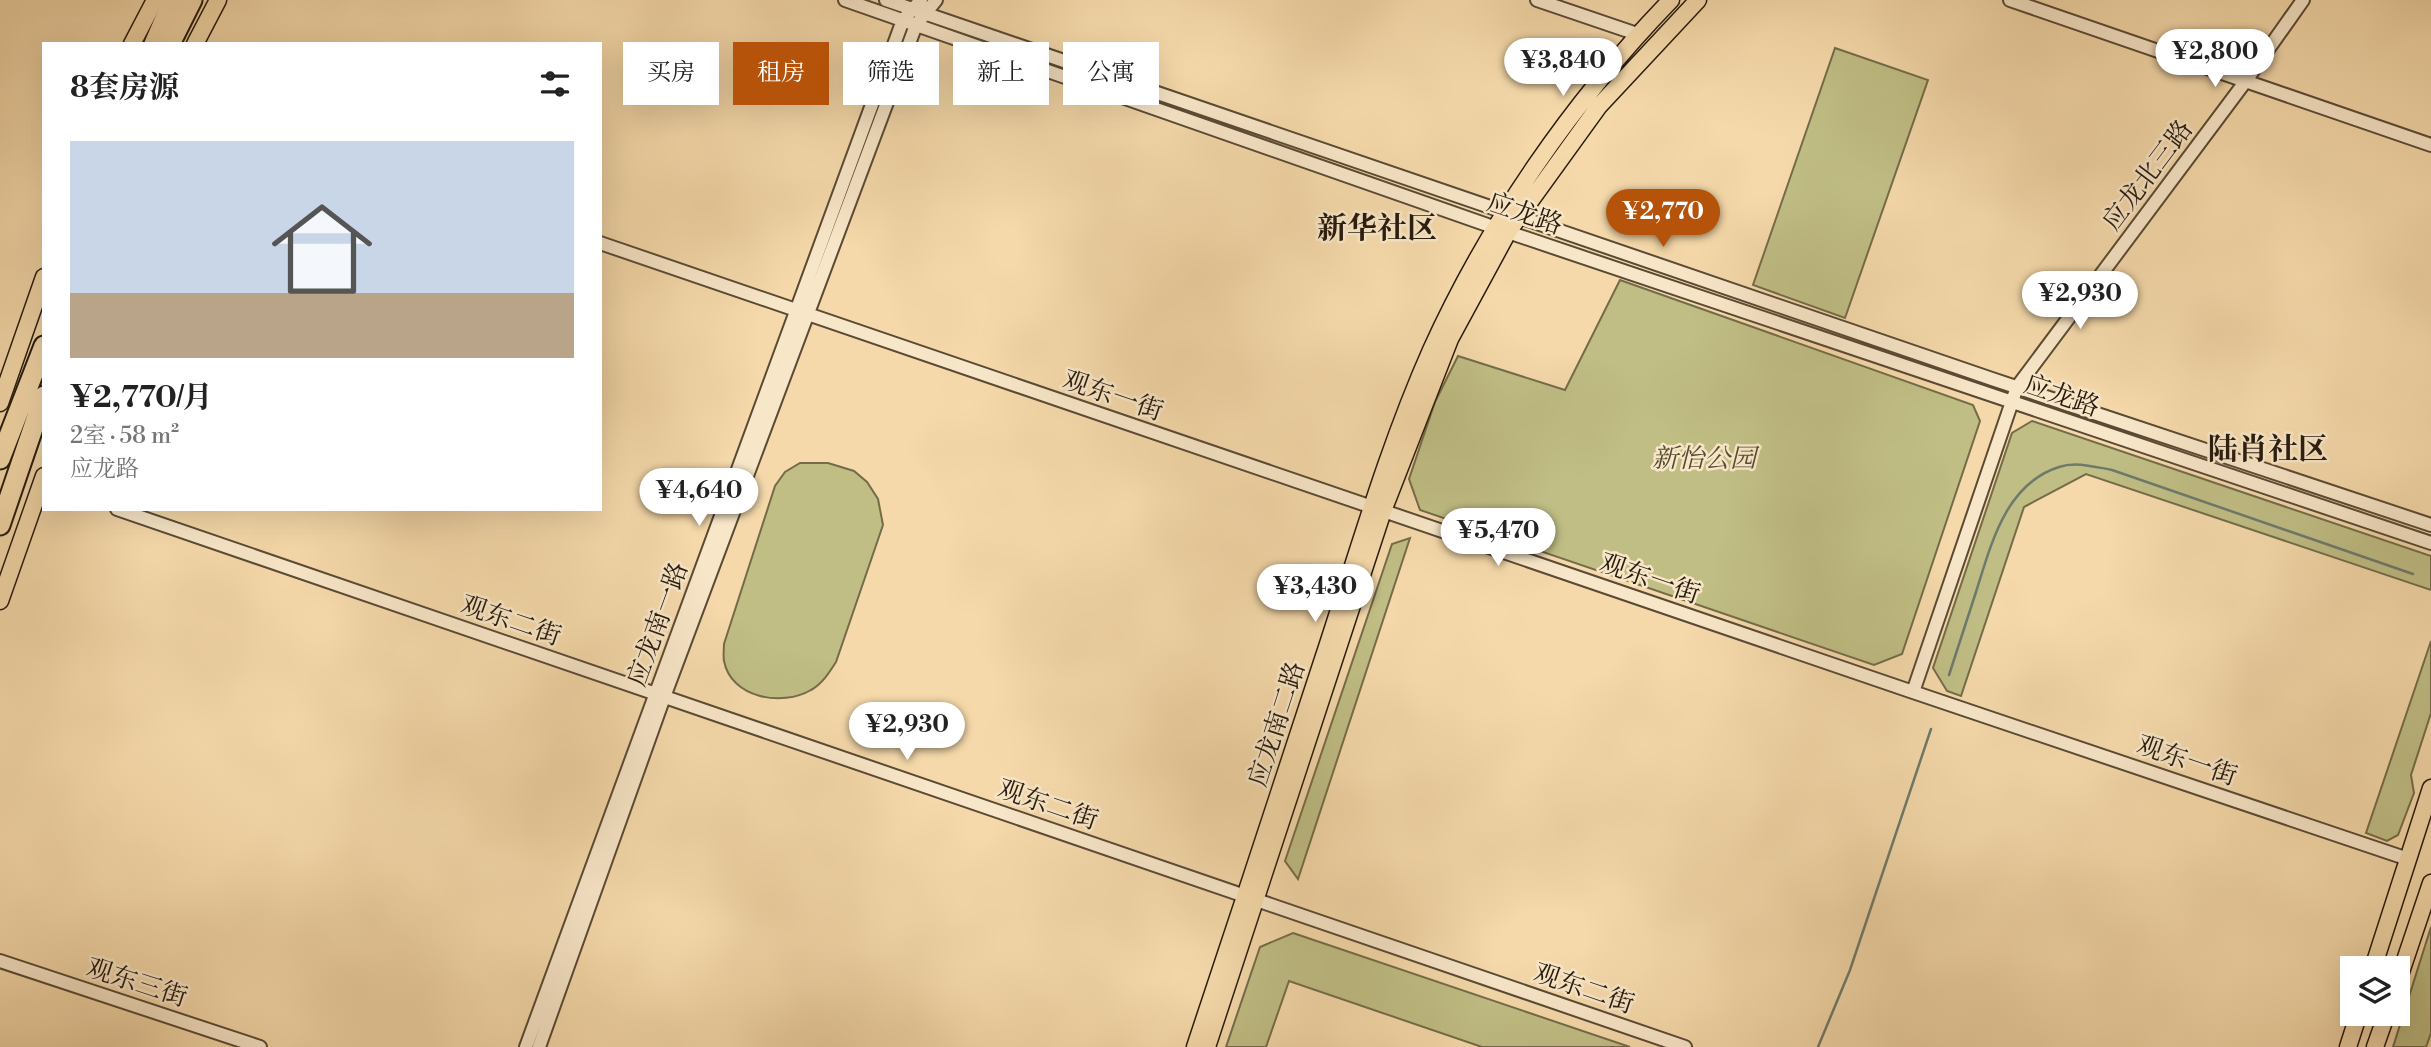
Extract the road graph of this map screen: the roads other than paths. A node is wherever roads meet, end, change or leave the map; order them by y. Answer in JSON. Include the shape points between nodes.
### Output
{"nodes":[{"id":1,"x":155,"y":0,"type":"edge"},
{"id":2,"x":173,"y":0,"type":"edge"},
{"id":3,"x":192,"y":0,"type":"edge"},
{"id":4,"x":218,"y":0,"type":"edge"},
{"id":5,"x":845,"y":0,"type":"edge"},
{"id":6,"x":886,"y":0,"type":"edge"},
{"id":7,"x":936,"y":0,"type":"edge"},
{"id":8,"x":1537,"y":0,"type":"edge"},
{"id":9,"x":1671,"y":0,"type":"edge"},
{"id":10,"x":1698,"y":0,"type":"edge"},
{"id":11,"x":2011,"y":0,"type":"edge"},
{"id":12,"x":2303,"y":0,"type":"edge"},
{"id":13,"x":920,"y":7,"type":"edge"},
{"id":14,"x":910,"y":22,"type":"junction"},
{"id":15,"x":1640,"y":34,"type":"junction"},
{"id":16,"x":133,"y":42,"type":"edge"},
{"id":17,"x":155,"y":42,"type":"edge"},
{"id":18,"x":171,"y":42,"type":"edge"},
{"id":19,"x":196,"y":42,"type":"edge"},
{"id":20,"x":2245,"y":82,"type":"junction"},
{"id":21,"x":2431,"y":145,"type":"edge"},
{"id":22,"x":1512,"y":215,"type":"junction"},
{"id":23,"x":1502,"y":230,"type":"junction"},
{"id":24,"x":602,"y":244,"type":"edge"},
{"id":25,"x":42,"y":283,"type":"edge"},
{"id":26,"x":802,"y":312,"type":"junction"},
{"id":27,"x":42,"y":351,"type":"edge"},
{"id":28,"x":2017,"y":387,"type":"junction"},
{"id":29,"x":42,"y":402,"type":"edge"},
{"id":30,"x":2011,"y":402,"type":"junction"},
{"id":31,"x":0,"y":403,"type":"edge"},
{"id":32,"x":0,"y":459,"type":"edge"},
{"id":33,"x":42,"y":487,"type":"edge"},
{"id":34,"x":38,"y":509,"type":"edge"},
{"id":35,"x":1378,"y":509,"type":"junction"},
{"id":36,"x":123,"y":511,"type":"edge"},
{"id":37,"x":0,"y":525,"type":"edge"},
{"id":38,"x":2431,"y":525,"type":"edge"},
{"id":39,"x":2431,"y":543,"type":"edge"},
{"id":40,"x":0,"y":601,"type":"edge"},
{"id":41,"x":1913,"y":692,"type":"junction"},
{"id":42,"x":660,"y":695,"type":"junction"},
{"id":43,"x":2431,"y":788,"type":"edge"},
{"id":44,"x":2408,"y":859,"type":"junction"},
{"id":45,"x":2431,"y":883,"type":"edge"},
{"id":46,"x":1251,"y":898,"type":"junction"},
{"id":47,"x":2377,"y":956,"type":"edge"},
{"id":48,"x":2406,"y":956,"type":"edge"},
{"id":49,"x":0,"y":961,"type":"edge"},
{"id":50,"x":2355,"y":1026,"type":"edge"},
{"id":51,"x":2382,"y":1026,"type":"edge"},
{"id":52,"x":260,"y":1047,"type":"edge"},
{"id":53,"x":526,"y":1047,"type":"edge"},
{"id":54,"x":539,"y":1047,"type":"edge"},
{"id":55,"x":1195,"y":1047,"type":"edge"},
{"id":56,"x":1207,"y":1047,"type":"edge"},
{"id":57,"x":1685,"y":1047,"type":"edge"},
{"id":58,"x":2348,"y":1047,"type":"edge"},
{"id":59,"x":2375,"y":1047,"type":"edge"}],
"edges":[{"from":1,"to":16,"type":"main road"},
{"from":2,"to":17,"type":"highway"},
{"from":3,"to":18,"type":"highway"},
{"from":4,"to":19,"type":"main road"},
{"from":5,"to":14,"type":"street","name":"应龙路"},
{"from":6,"to":13,"type":"street","name":"应龙路"},
{"from":7,"to":13,"type":"street","name":"应龙南一路"},
{"from":8,"to":15,"type":"street"},
{"from":9,"to":15,"type":"main road"},
{"from":10,"to":22,"type":"main road","via":[[1599,106]]},
{"from":11,"to":20,"type":"street"},
{"from":12,"to":20,"type":"street","name":"应龙北三路"},
{"from":13,"to":14,"type":"street","name":"应龙南一路"},
{"from":13,"to":22,"type":"street","name":"应龙路"},
{"from":14,"to":23,"type":"street","name":"应龙路"},
{"from":14,"to":26,"type":"street","name":"应龙南一路"},
{"from":15,"to":22,"type":"main road","via":[[1549,147]]},
{"from":20,"to":21,"type":"street"},
{"from":20,"to":28,"type":"street","name":"应龙北三路"},
{"from":22,"to":23,"type":"main road","name":"应龙南二路"},
{"from":22,"to":28,"type":"street","name":"应龙路"},
{"from":23,"to":30,"type":"street","name":"应龙路"},
{"from":23,"to":35,"type":"main road","name":"应龙南二路","via":[[1431,350]]},
{"from":24,"to":26,"type":"street","name":"观东一街"},
{"from":25,"to":31,"type":"main road"},
{"from":26,"to":35,"type":"street","name":"观东一街"},
{"from":26,"to":42,"type":"street","name":"应龙南一路"},
{"from":27,"to":32,"type":"highway"},
{"from":28,"to":30,"type":"street","name":"应龙北三路"},
{"from":28,"to":38,"type":"street","name":"应龙路"},
{"from":29,"to":37,"type":"highway"},
{"from":30,"to":39,"type":"street","name":"应龙路"},
{"from":30,"to":41,"type":"street","name":"应龙北三路"},
{"from":33,"to":34,"type":"main road"},
{"from":34,"to":40,"type":"main road"},
{"from":35,"to":41,"type":"street","name":"观东一街"},
{"from":35,"to":46,"type":"main road","name":"应龙南二路"},
{"from":36,"to":42,"type":"street","name":"观东二街"},
{"from":41,"to":44,"type":"street","name":"观东一街"},
{"from":42,"to":46,"type":"street","name":"观东二街"},
{"from":42,"to":53,"type":"street","name":"应龙南一路"},
{"from":42,"to":54,"type":"street","name":"应龙南一路"},
{"from":43,"to":44,"type":"main road"},
{"from":44,"to":47,"type":"main road"},
{"from":45,"to":48,"type":"main road"},
{"from":46,"to":55,"type":"main road","name":"应龙南二路"},
{"from":46,"to":56,"type":"main road","name":"应龙南二路"},
{"from":46,"to":57,"type":"street","name":"观东二街"},
{"from":49,"to":52,"type":"street","name":"观东三街"},
{"from":50,"to":58,"type":"main road"},
{"from":51,"to":59,"type":"main road"}]}
